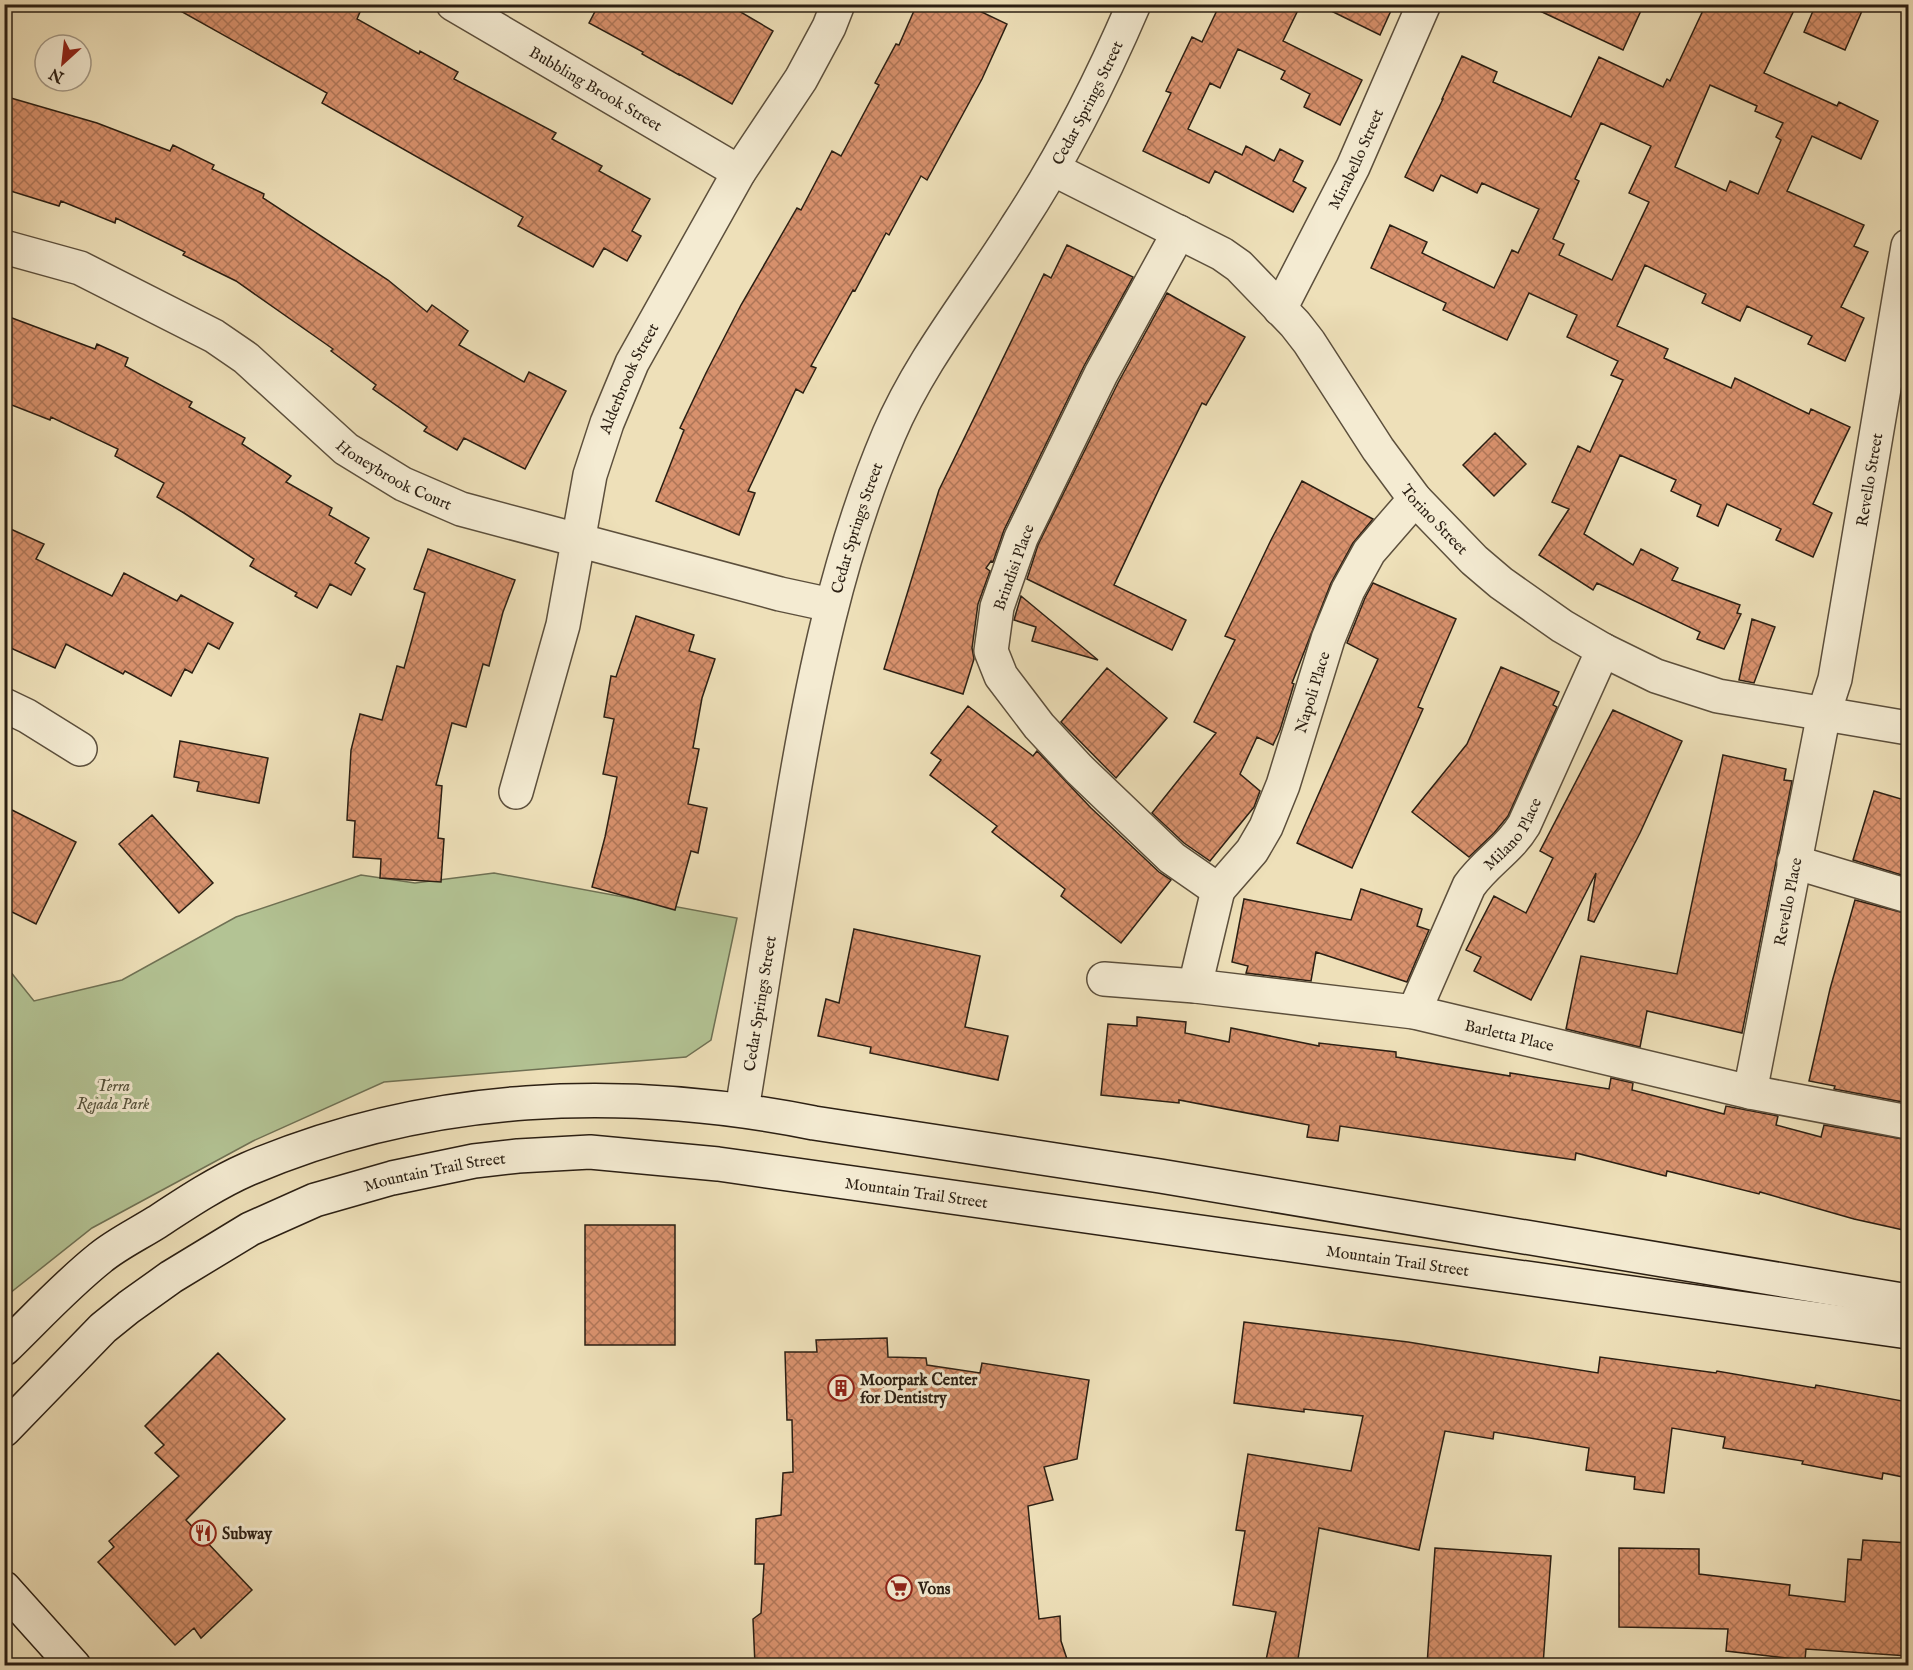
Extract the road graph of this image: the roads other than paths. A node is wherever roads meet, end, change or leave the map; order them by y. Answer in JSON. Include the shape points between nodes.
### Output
{"nodes":[{"id":1,"x":453,"y":4,"type":"edge"},
{"id":2,"x":838,"y":4,"type":"edge"},
{"id":3,"x":1134,"y":4,"type":"edge"},
{"id":4,"x":1424,"y":4,"type":"edge"},
{"id":5,"x":1053,"y":169,"type":"junction"},
{"id":6,"x":739,"y":172,"type":"junction"},
{"id":7,"x":1179,"y":232,"type":"junction"},
{"id":8,"x":1908,"y":246,"type":"edge"},
{"id":9,"x":4,"y":248,"type":"edge"},
{"id":10,"x":1280,"y":309,"type":"junction"},
{"id":11,"x":1415,"y":499,"type":"junction"},
{"id":12,"x":579,"y":539,"type":"junction"},
{"id":13,"x":831,"y":605,"type":"junction"},
{"id":14,"x":1603,"y":650,"type":"junction"},
{"id":15,"x":4,"y":705,"type":"edge"},
{"id":16,"x":1824,"y":713,"type":"junction"},
{"id":17,"x":1908,"y":728,"type":"edge"},
{"id":18,"x":80,"y":749,"type":"dead end"},
{"id":19,"x":516,"y":792,"type":"dead end"},
{"id":20,"x":1794,"y":862,"type":"junction"},
{"id":21,"x":1218,"y":890,"type":"junction"},
{"id":22,"x":1908,"y":896,"type":"edge"},
{"id":23,"x":1104,"y":979,"type":"dead end"},
{"id":24,"x":1195,"y":986,"type":"junction"},
{"id":25,"x":1414,"y":1012,"type":"junction"},
{"id":26,"x":1750,"y":1092,"type":"junction"},
{"id":27,"x":742,"y":1110,"type":"junction"},
{"id":28,"x":1908,"y":1122,"type":"edge"},
{"id":29,"x":1908,"y":1301,"type":"edge"},
{"id":30,"x":1908,"y":1332,"type":"edge"},
{"id":31,"x":4,"y":1349,"type":"edge"},
{"id":32,"x":4,"y":1430,"type":"edge"},
{"id":33,"x":4,"y":1588,"type":"edge"},
{"id":34,"x":74,"y":1665,"type":"edge"}],
"edges":[{"from":1,"to":6,"type":"street","name":"Bubbling Brook Street"},
{"from":2,"to":6,"type":"street","name":"Alderbrook Street","via":[[830,27],[801,79]]},
{"from":3,"to":5,"type":"street","name":"Cedar Springs Street"},
{"from":4,"to":10,"type":"street","name":"Mirabello Street","via":[[1353,167]]},
{"from":5,"to":7,"type":"street","name":"Torino Street"},
{"from":5,"to":13,"type":"street","name":"Cedar Springs Street","via":[[920,373],[889,433]]},
{"from":6,"to":12,"type":"street","name":"Alderbrook Street","via":[[632,363],[590,476]]},
{"from":7,"to":10,"type":"street","name":"Torino Street","via":[[1239,266]]},
{"from":7,"to":21,"type":"street","name":"Brindisi Place","via":[[1101,374],[1021,538],[997,607],[991,651],[1001,676],[1039,726],[1079,769],[1172,858]]},
{"from":8,"to":16,"type":"street","name":"Revello Street","via":[[1835,679]]},
{"from":9,"to":12,"type":"street","name":"Honeybrook Court","via":[[80,268],[214,336],[246,358],[346,449],[403,484],[462,509]]},
{"from":10,"to":11,"type":"street","name":"Torino Street","via":[[1310,342]]},
{"from":11,"to":14,"type":"street","name":"Torino Street","via":[[1501,583]]},
{"from":11,"to":21,"type":"street","name":"Napoli Place","via":[[1369,552],[1348,590],[1266,827],[1252,851]]},
{"from":12,"to":13,"type":"street","name":"Honeybrook Court"},
{"from":12,"to":19,"type":"street","name":"Alderbrook Street","via":[[562,625]]},
{"from":13,"to":27,"type":"street","name":"Cedar Springs Street","via":[[802,741]]},
{"from":14,"to":16,"type":"street","name":"Torino Street","via":[[1656,676],[1718,696]]},
{"from":14,"to":25,"type":"street","name":"Milano Place","via":[[1524,825],[1515,840],[1478,872],[1468,886]]},
{"from":15,"to":18,"type":"street"},
{"from":16,"to":17,"type":"street","name":"Torino Street"},
{"from":16,"to":20,"type":"street","name":"Revello Place"},
{"from":20,"to":22,"type":"street"},
{"from":20,"to":26,"type":"street","name":"Revello Place"},
{"from":21,"to":24,"type":"street"},
{"from":23,"to":24,"type":"street","name":"Barletta Place"},
{"from":24,"to":25,"type":"street","name":"Barletta Place"},
{"from":25,"to":26,"type":"street","name":"Barletta Place"},
{"from":26,"to":28,"type":"street","name":"Barletta Place"},
{"from":27,"to":29,"type":"street"},
{"from":27,"to":31,"type":"street","via":[[636,1100],[546,1101],[461,1108],[297,1149],[245,1170],[101,1257]]},
{"from":30,"to":32,"type":"street","name":"Mountain Trail Street","via":[[718,1164],[590,1152],[474,1161],[392,1178],[315,1200],[250,1229],[171,1276],[103,1328]]},
{"from":33,"to":34,"type":"street"}]}
